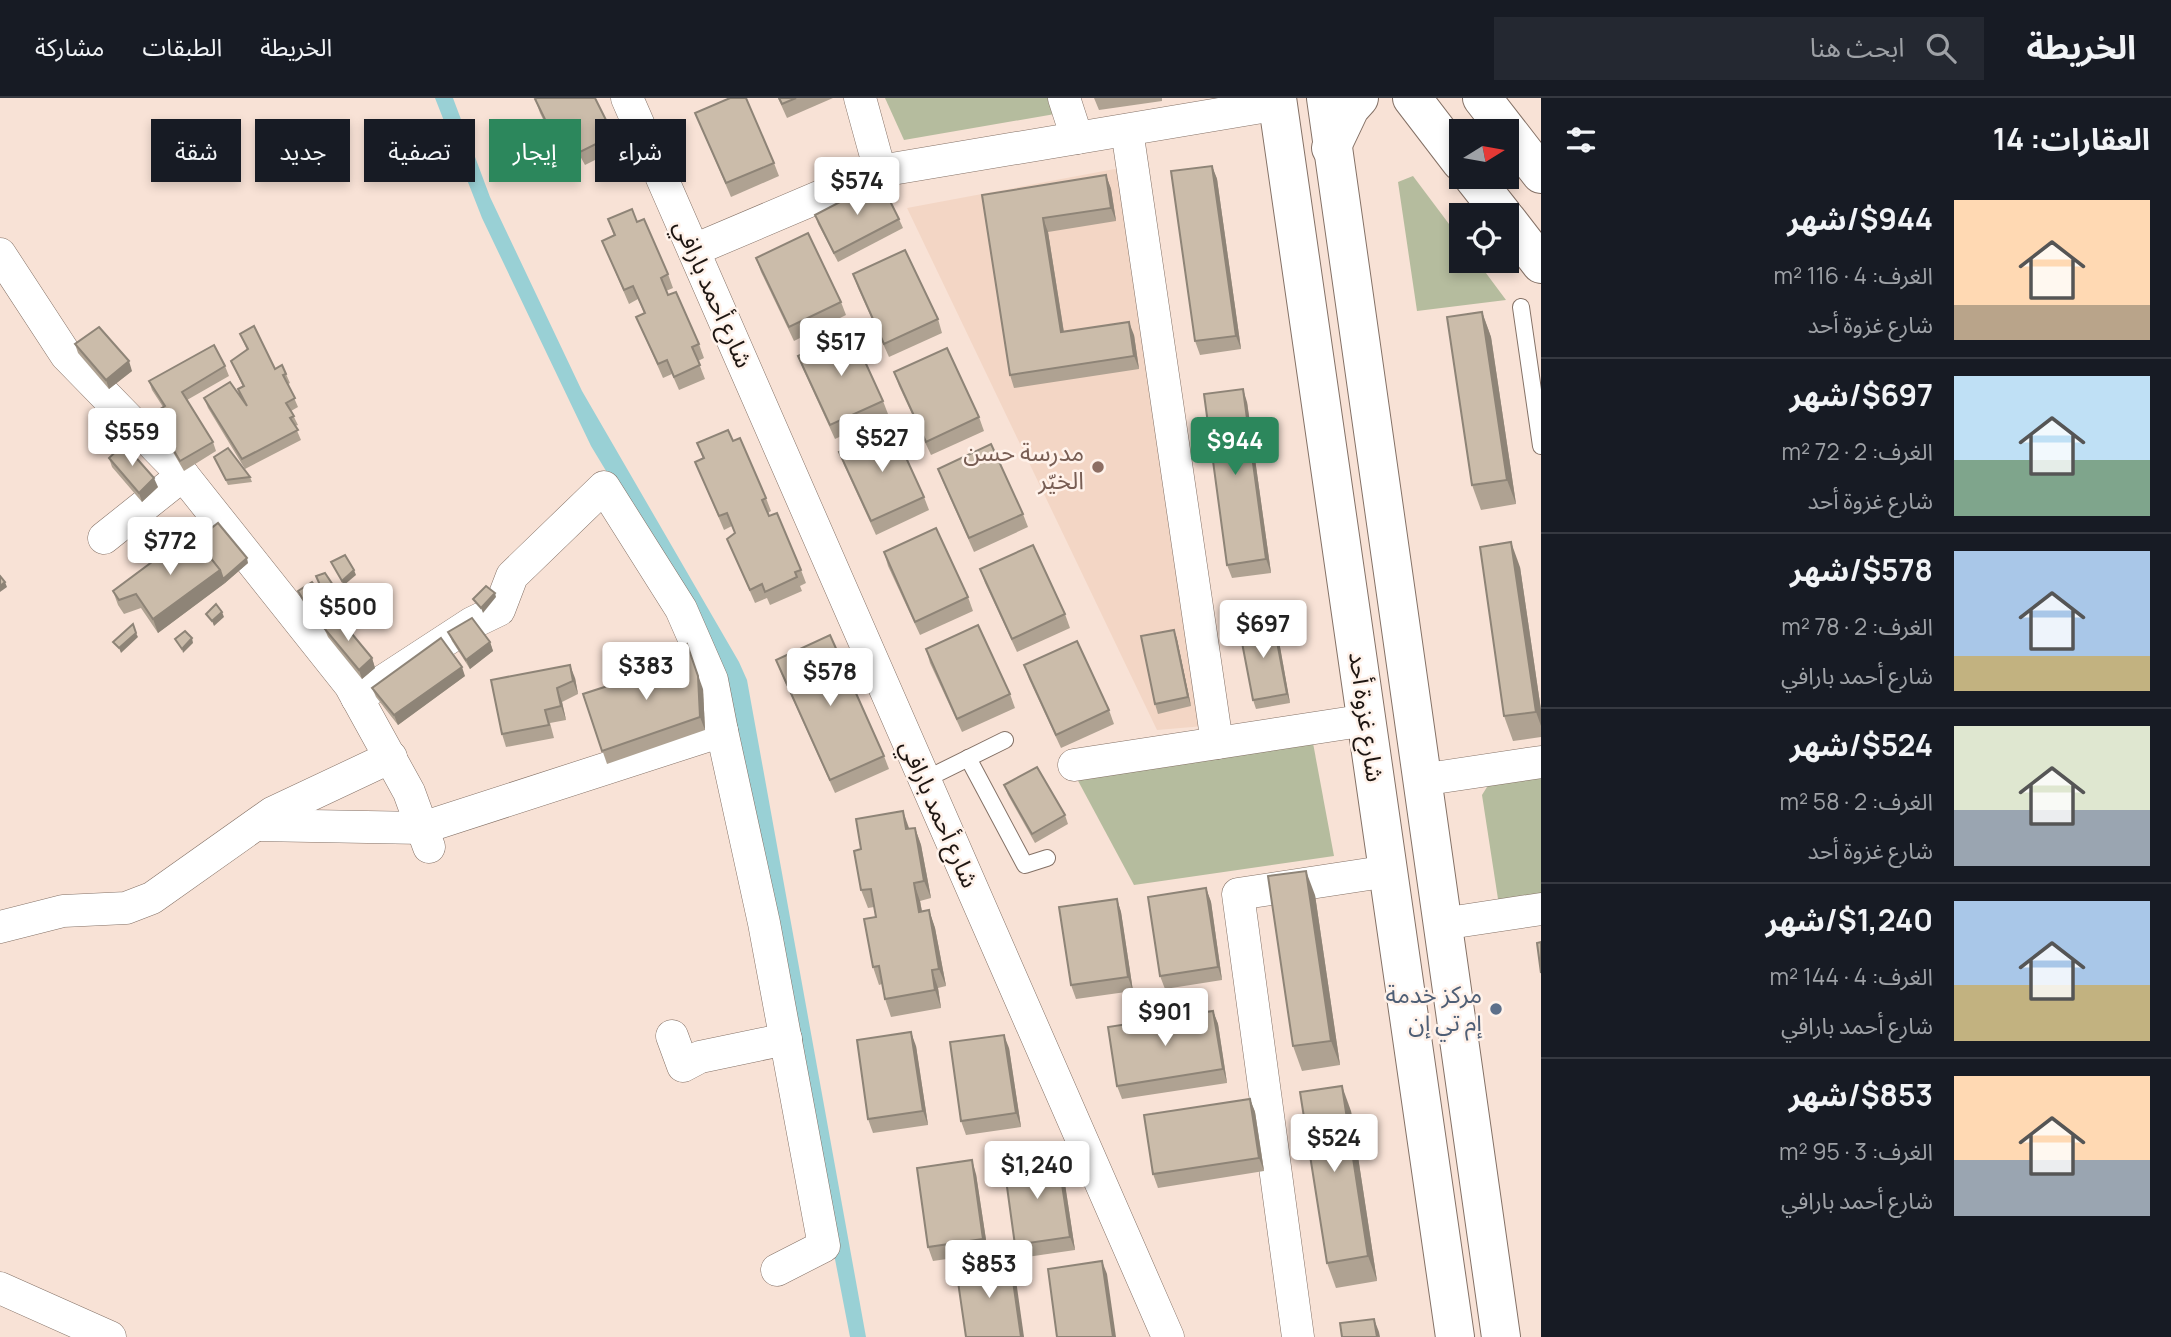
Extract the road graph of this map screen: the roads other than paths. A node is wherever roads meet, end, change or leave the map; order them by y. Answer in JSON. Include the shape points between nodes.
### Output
{"nodes":[{"id":1,"x":627,"y":98,"type":"edge"},
{"id":2,"x":860,"y":98,"type":"edge"},
{"id":3,"x":1064,"y":98,"type":"edge"},
{"id":4,"x":1326,"y":98,"type":"edge"},
{"id":5,"x":1359,"y":98,"type":"edge"},
{"id":6,"x":1412,"y":98,"type":"edge"},
{"id":7,"x":1482,"y":98,"type":"edge"},
{"id":8,"x":1278,"y":101,"type":"edge"},
{"id":9,"x":1127,"y":130,"type":"junction"},
{"id":10,"x":1077,"y":138,"type":"junction"},
{"id":11,"x":1449,"y":146,"type":"edge"},
{"id":12,"x":1331,"y":148,"type":"junction"},
{"id":13,"x":880,"y":171,"type":"junction"},
{"id":14,"x":1541,"y":174,"type":"edge"},
{"id":15,"x":1482,"y":189,"type":"edge"},
{"id":16,"x":1494,"y":203,"type":"edge"},
{"id":17,"x":1519,"y":236,"type":"edge"},
{"id":18,"x":694,"y":250,"type":"junction"},
{"id":19,"x":0,"y":254,"type":"edge"},
{"id":20,"x":1541,"y":264,"type":"edge"},
{"id":21,"x":1521,"y":307,"type":"dead end"},
{"id":22,"x":1541,"y":446,"type":"edge"},
{"id":23,"x":183,"y":475,"type":"junction"},
{"id":24,"x":104,"y":538,"type":"dead end"},
{"id":25,"x":357,"y":698,"type":"junction"},
{"id":26,"x":1367,"y":720,"type":"junction"},
{"id":27,"x":722,"y":731,"type":"junction"},
{"id":28,"x":1005,"y":740,"type":"dead end"},
{"id":29,"x":1217,"y":743,"type":"junction"},
{"id":30,"x":391,"y":757,"type":"junction"},
{"id":31,"x":968,"y":758,"type":"junction"},
{"id":32,"x":1541,"y":762,"type":"edge"},
{"id":33,"x":1074,"y":765,"type":"dead end"},
{"id":34,"x":924,"y":780,"type":"junction"},
{"id":35,"x":1421,"y":780,"type":"junction"},
{"id":36,"x":256,"y":825,"type":"junction"},
{"id":37,"x":425,"y":838,"type":"junction"},
{"id":38,"x":1047,"y":858,"type":"dead end"},
{"id":39,"x":1389,"y":871,"type":"junction"},
{"id":40,"x":1541,"y":909,"type":"edge"},
{"id":41,"x":1442,"y":924,"type":"junction"},
{"id":42,"x":0,"y":927,"type":"edge"},
{"id":43,"x":672,"y":1036,"type":"dead end"},
{"id":44,"x":786,"y":1039,"type":"junction"},
{"id":45,"x":776,"y":1270,"type":"dead end"},
{"id":46,"x":0,"y":1288,"type":"edge"},
{"id":47,"x":52,"y":1326,"type":"edge"},
{"id":48,"x":110,"y":1337,"type":"edge"},
{"id":49,"x":1168,"y":1337,"type":"edge"},
{"id":50,"x":1298,"y":1337,"type":"edge"},
{"id":51,"x":1455,"y":1337,"type":"edge"},
{"id":52,"x":1501,"y":1337,"type":"edge"}],
"edges":[{"from":1,"to":18,"type":"street","name":"شارع أحمد بارافي"},
{"from":2,"to":13,"type":"street"},
{"from":3,"to":10,"type":"street"},
{"from":4,"to":12,"type":"main road","name":"شارع غزوة أحد"},
{"from":5,"to":12,"type":"main road"},
{"from":6,"to":11,"type":"main road"},
{"from":7,"to":14,"type":"main road"},
{"from":8,"to":9,"type":"street"},
{"from":8,"to":26,"type":"main road","name":"شارع غزوة أحد"},
{"from":9,"to":10,"type":"street"},
{"from":9,"to":29,"type":"street"},
{"from":10,"to":13,"type":"street"},
{"from":12,"to":35,"type":"main road","name":"شارع غزوة أحد"},
{"from":13,"to":18,"type":"street"},
{"from":15,"to":16,"type":"main road"},
{"from":17,"to":20,"type":"main road"},
{"from":18,"to":34,"type":"street","name":"شارع أحمد بارافي"},
{"from":19,"to":23,"type":"street","via":[[65,355]]},
{"from":21,"to":22,"type":"lane"},
{"from":23,"to":24,"type":"street"},
{"from":23,"to":25,"type":"street"},
{"from":25,"to":27,"type":"street","via":[[499,610],[512,576],[604,487],[681,609],[712,680]]},
{"from":25,"to":30,"type":"street"},
{"from":26,"to":29,"type":"street"},
{"from":26,"to":39,"type":"main road","name":"شارع غزوة أحد"},
{"from":27,"to":37,"type":"street"},
{"from":27,"to":44,"type":"street"},
{"from":28,"to":31,"type":"lane"},
{"from":29,"to":33,"type":"street"},
{"from":30,"to":36,"type":"street","via":[[272,813]]},
{"from":30,"to":37,"type":"street"},
{"from":31,"to":34,"type":"lane"},
{"from":31,"to":38,"type":"lane","via":[[1025,865]]},
{"from":32,"to":35,"type":"street"},
{"from":34,"to":49,"type":"street","name":"شارع أحمد بارافي"},
{"from":35,"to":41,"type":"main road","name":"شارع غزوة أحد"},
{"from":36,"to":37,"type":"street"},
{"from":36,"to":42,"type":"street","via":[[152,898],[126,908],[63,911]]},
{"from":39,"to":50,"type":"street","via":[[1238,894]]},
{"from":39,"to":51,"type":"main road","name":"شارع غزوة أحد"},
{"from":40,"to":41,"type":"street"},
{"from":41,"to":52,"type":"main road","name":"شارع غزوة أحد"},
{"from":43,"to":44,"type":"street","via":[[683,1066]]},
{"from":44,"to":45,"type":"street","via":[[824,1246]]},
{"from":46,"to":47,"type":"street"},
{"from":47,"to":48,"type":"street"}]}
